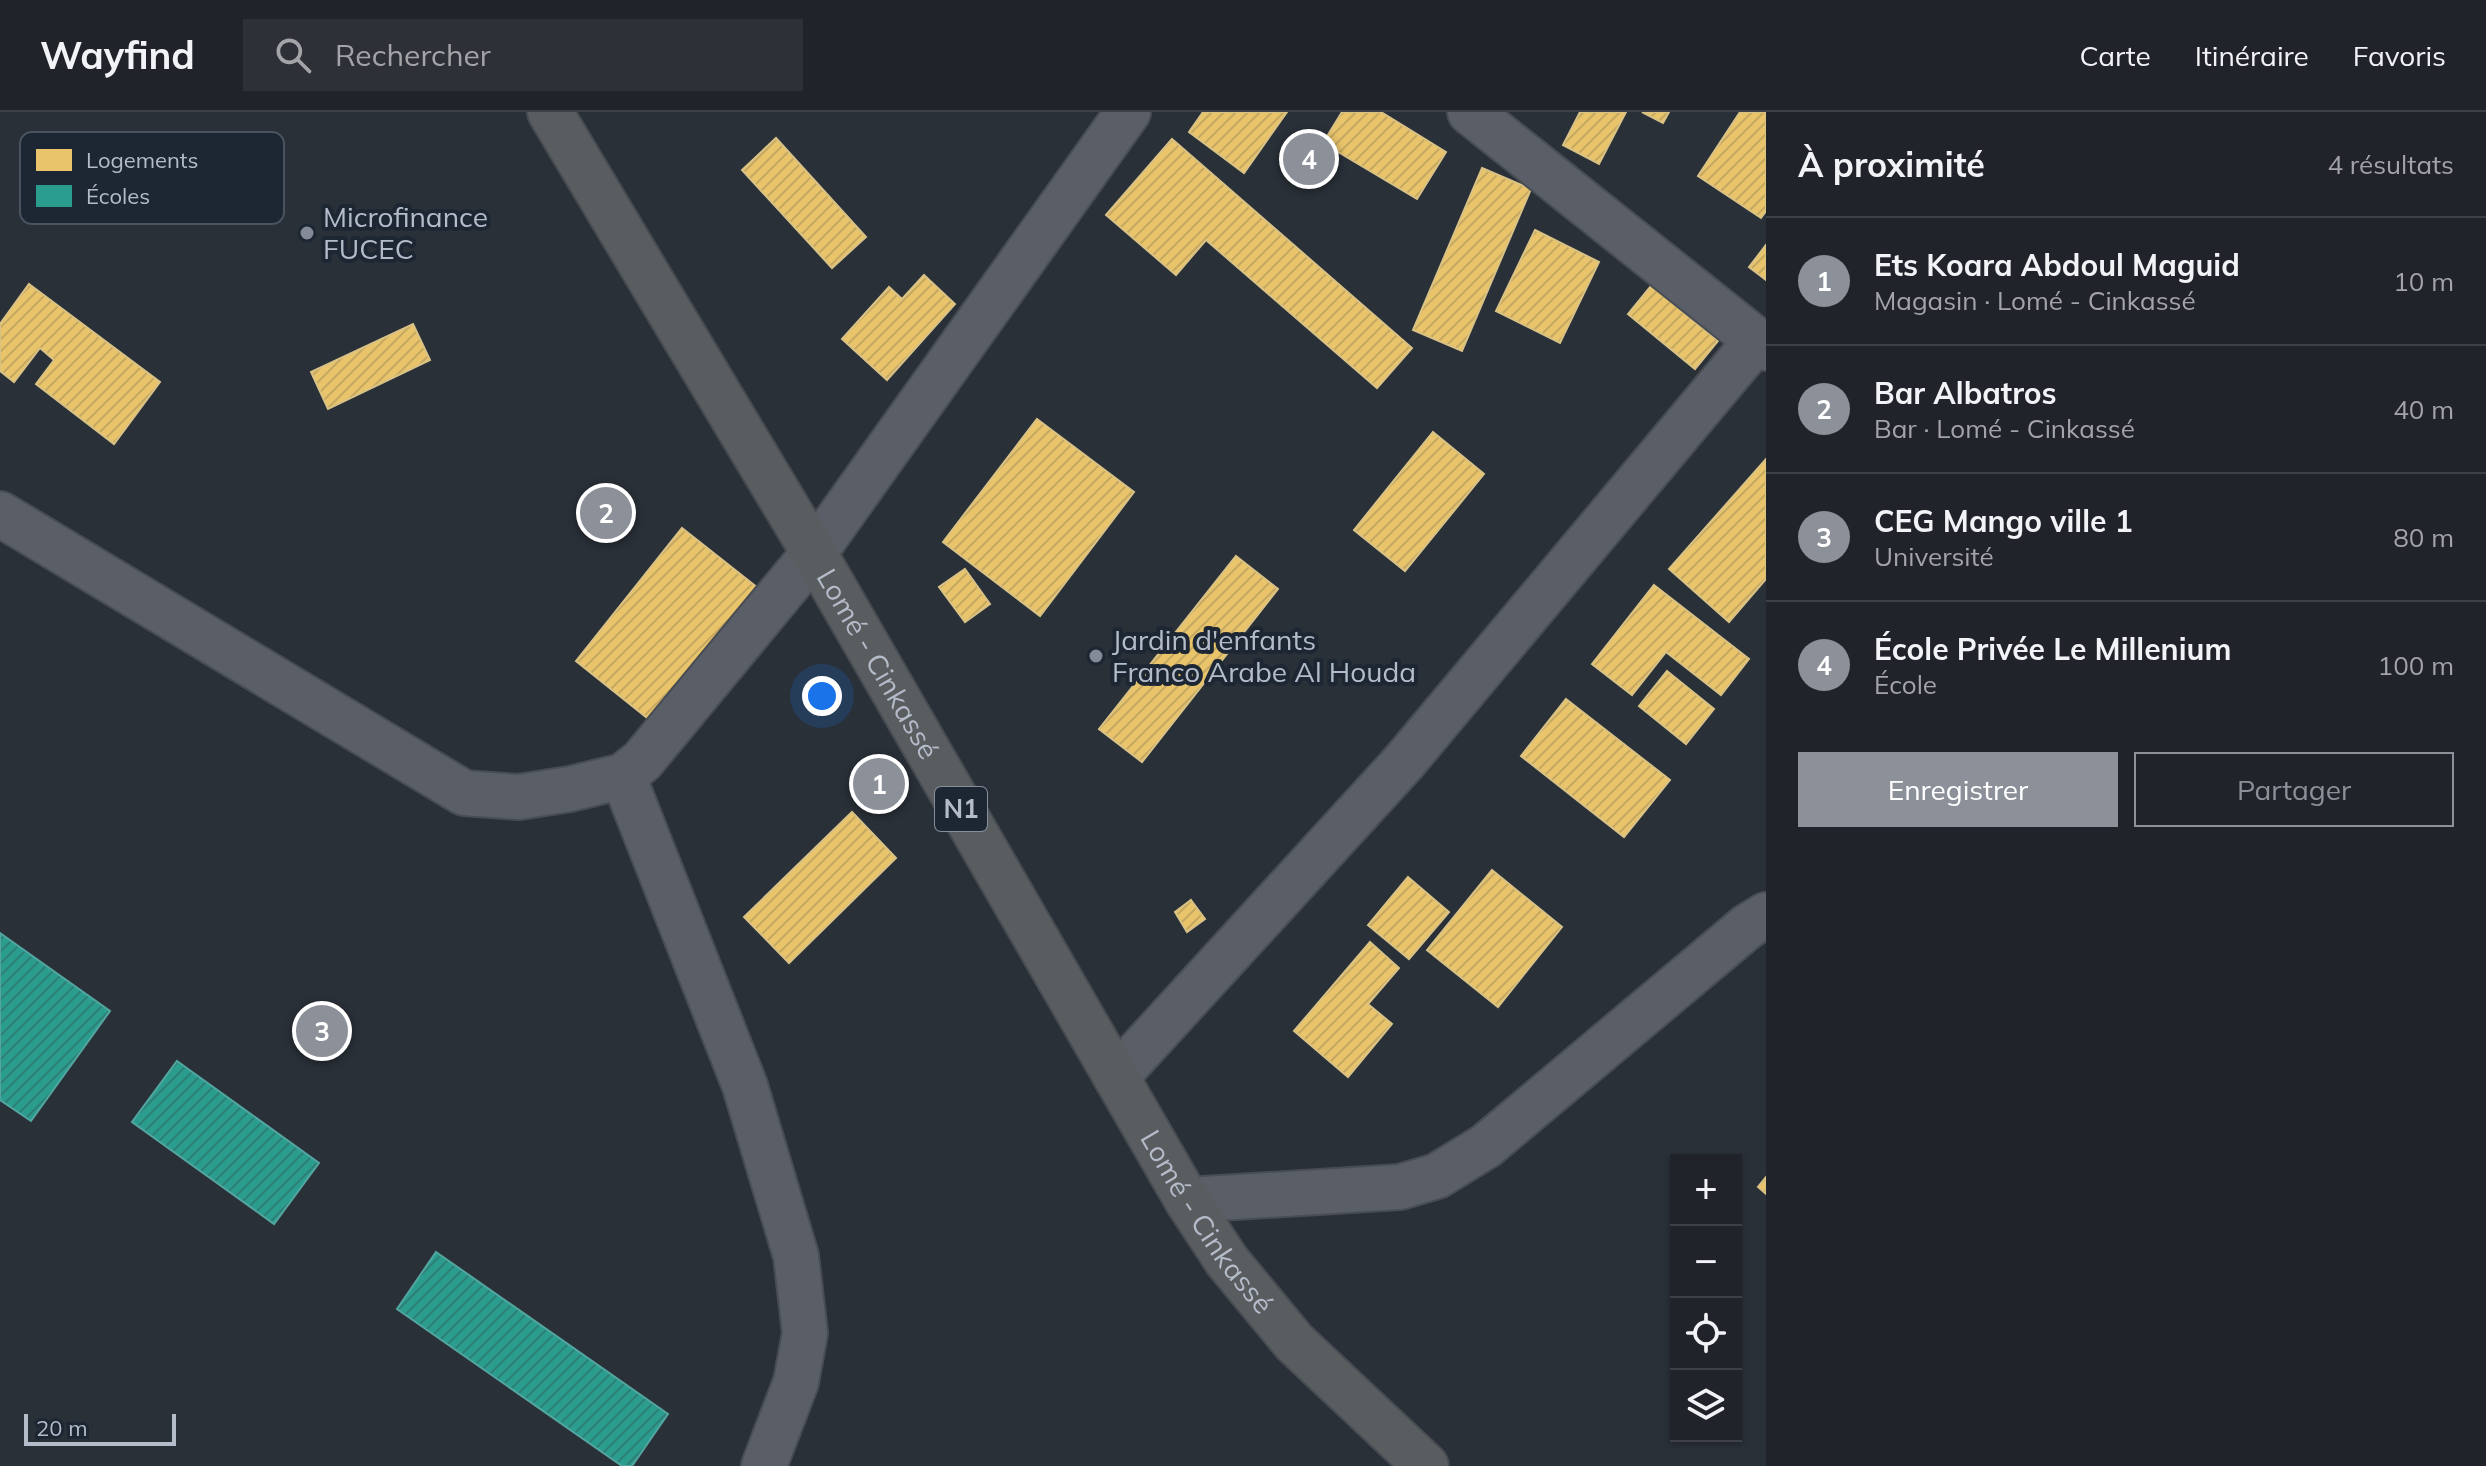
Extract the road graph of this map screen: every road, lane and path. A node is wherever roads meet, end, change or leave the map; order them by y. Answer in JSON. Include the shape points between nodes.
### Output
{"nodes":[{"id":1,"x":550,"y":112,"type":"edge"},
{"id":2,"x":1128,"y":112,"type":"edge"},
{"id":3,"x":1470,"y":112,"type":"edge"},
{"id":4,"x":1761,"y":344,"type":"edge"},
{"id":5,"x":0,"y":514,"type":"edge"},
{"id":6,"x":814,"y":553,"type":"junction"},
{"id":7,"x":623,"y":776,"type":"junction"},
{"id":8,"x":1766,"y":915,"type":"edge"},
{"id":9,"x":1116,"y":1077,"type":"junction"},
{"id":10,"x":1187,"y":1200,"type":"junction"},
{"id":11,"x":764,"y":1466,"type":"edge"},
{"id":12,"x":1426,"y":1466,"type":"edge"}],
"edges":[{"from":1,"to":6,"type":"highway","name":"Lomé - Cinkassé","number":"N1"},
{"from":2,"to":6,"type":"street"},
{"from":3,"to":4,"type":"street"},
{"from":4,"to":9,"type":"street","via":[[1404,762]]},
{"from":5,"to":7,"type":"street","via":[[464,793],[519,797]]},
{"from":6,"to":7,"type":"street","via":[[642,761]]},
{"from":6,"to":9,"type":"highway","name":"Lomé - Cinkassé","number":"N1"},
{"from":7,"to":11,"type":"street","via":[[745,1086],[796,1256],[805,1333],[796,1382]]},
{"from":8,"to":10,"type":"street","via":[[1486,1146],[1437,1176],[1400,1187]]},
{"from":9,"to":10,"type":"highway","name":"Lomé - Cinkassé","number":"N1"},
{"from":10,"to":12,"type":"highway","name":"Lomé - Cinkassé","number":"N1","via":[[1227,1261],[1294,1342]]}]}
